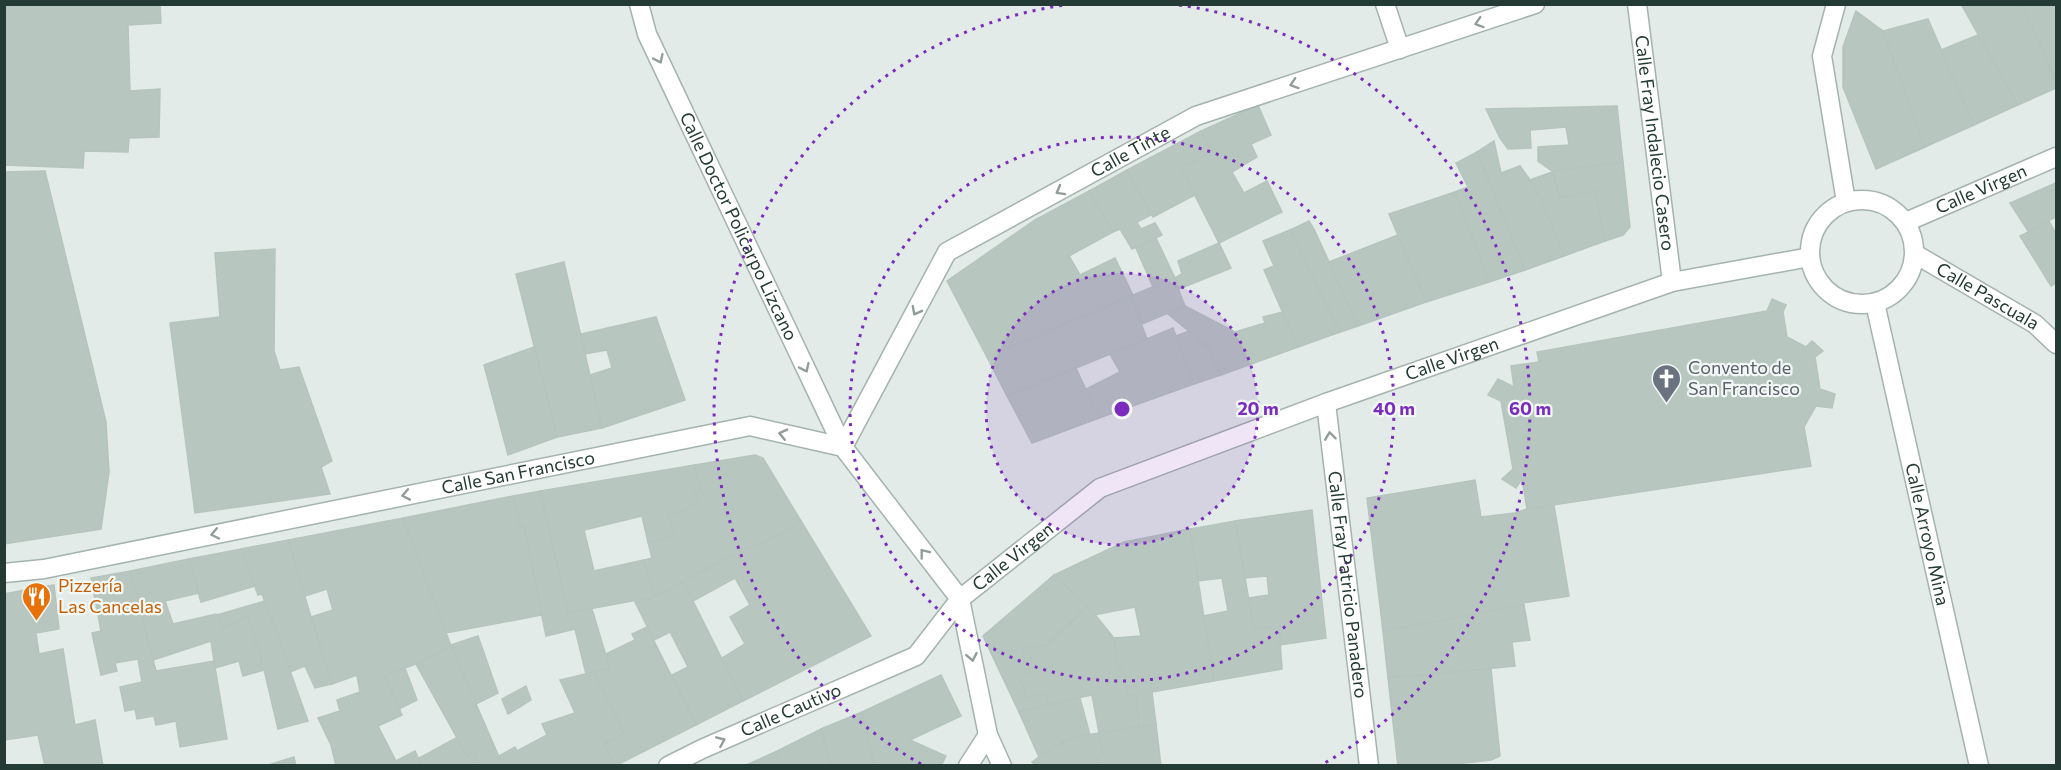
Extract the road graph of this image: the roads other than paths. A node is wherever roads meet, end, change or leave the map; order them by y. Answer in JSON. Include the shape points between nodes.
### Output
{"nodes":[{"id":1,"x":639,"y":4,"type":"edge"},
{"id":2,"x":1385,"y":4,"type":"edge"},
{"id":3,"x":1535,"y":4,"type":"edge"},
{"id":4,"x":1637,"y":4,"type":"edge"},
{"id":5,"x":1836,"y":4,"type":"edge"},
{"id":6,"x":1400,"y":49,"type":"junction"},
{"id":7,"x":2056,"y":157,"type":"edge"},
{"id":8,"x":1846,"y":202,"type":"junction"},
{"id":9,"x":1906,"y":222,"type":"junction"},
{"id":10,"x":1915,"y":254,"type":"junction"},
{"id":11,"x":1810,"y":257,"type":"junction"},
{"id":12,"x":1672,"y":282,"type":"junction"},
{"id":13,"x":1875,"y":303,"type":"junction"},
{"id":14,"x":2056,"y":344,"type":"edge"},
{"id":15,"x":1326,"y":403,"type":"junction"},
{"id":16,"x":843,"y":447,"type":"junction"},
{"id":17,"x":4,"y":573,"type":"edge"},
{"id":18,"x":960,"y":599,"type":"junction"},
{"id":19,"x":916,"y":656,"type":"joint"},
{"id":20,"x":988,"y":735,"type":"junction"},
{"id":21,"x":668,"y":765,"type":"edge"},
{"id":22,"x":968,"y":765,"type":"edge"},
{"id":23,"x":1002,"y":765,"type":"edge"},
{"id":24,"x":1369,"y":765,"type":"edge"},
{"id":25,"x":1979,"y":765,"type":"edge"}],
"edges":[{"from":1,"to":16,"type":"street","name":"Calle Doctor Policarpo Lizcano","one_way":true,"via":[[648,34]]},
{"from":2,"to":6,"type":"street"},
{"from":3,"to":6,"type":"street","name":"Calle Tinte","one_way":true},
{"from":4,"to":12,"type":"street","name":"Calle Fray Indalecio Casero"},
{"from":5,"to":8,"type":"street","via":[[1822,57]]},
{"from":6,"to":16,"type":"street","name":"Calle Tinte","one_way":true,"via":[[1196,116],[947,252]]},
{"from":7,"to":9,"type":"street","name":"Calle Virgen"},
{"from":8,"to":9,"type":"street","via":[[1879,202]]},
{"from":8,"to":11,"type":"street","via":[[1830,210],[1818,223]]},
{"from":9,"to":10,"type":"street"},
{"from":10,"to":13,"type":"street","via":[[1903,285]]},
{"from":10,"to":14,"type":"street","name":"Calle Pascuala","via":[[2035,324]]},
{"from":11,"to":12,"type":"street","name":"Calle Virgen"},
{"from":11,"to":13,"type":"street","via":[[1814,275],[1839,300],[1857,305]]},
{"from":12,"to":15,"type":"street","name":"Calle Virgen"},
{"from":13,"to":25,"type":"street","name":"Calle Arroyo Mina"},
{"from":15,"to":18,"type":"street","name":"Calle Virgen","via":[[1100,488]]},
{"from":24,"to":15,"type":"street","name":"Calle Fray Patricio Panadero","one_way":true},
{"from":16,"to":17,"type":"street","name":"Calle San Francisco","one_way":true,"via":[[750,426],[44,569]]},
{"from":18,"to":16,"type":"street","one_way":true},
{"from":18,"to":19,"type":"street","name":"Calle Virgen"},
{"from":18,"to":20,"type":"street","one_way":true},
{"from":21,"to":19,"type":"street","name":"Calle Cautivo","one_way":true},
{"from":20,"to":22,"type":"street"},
{"from":20,"to":23,"type":"street"}]}
